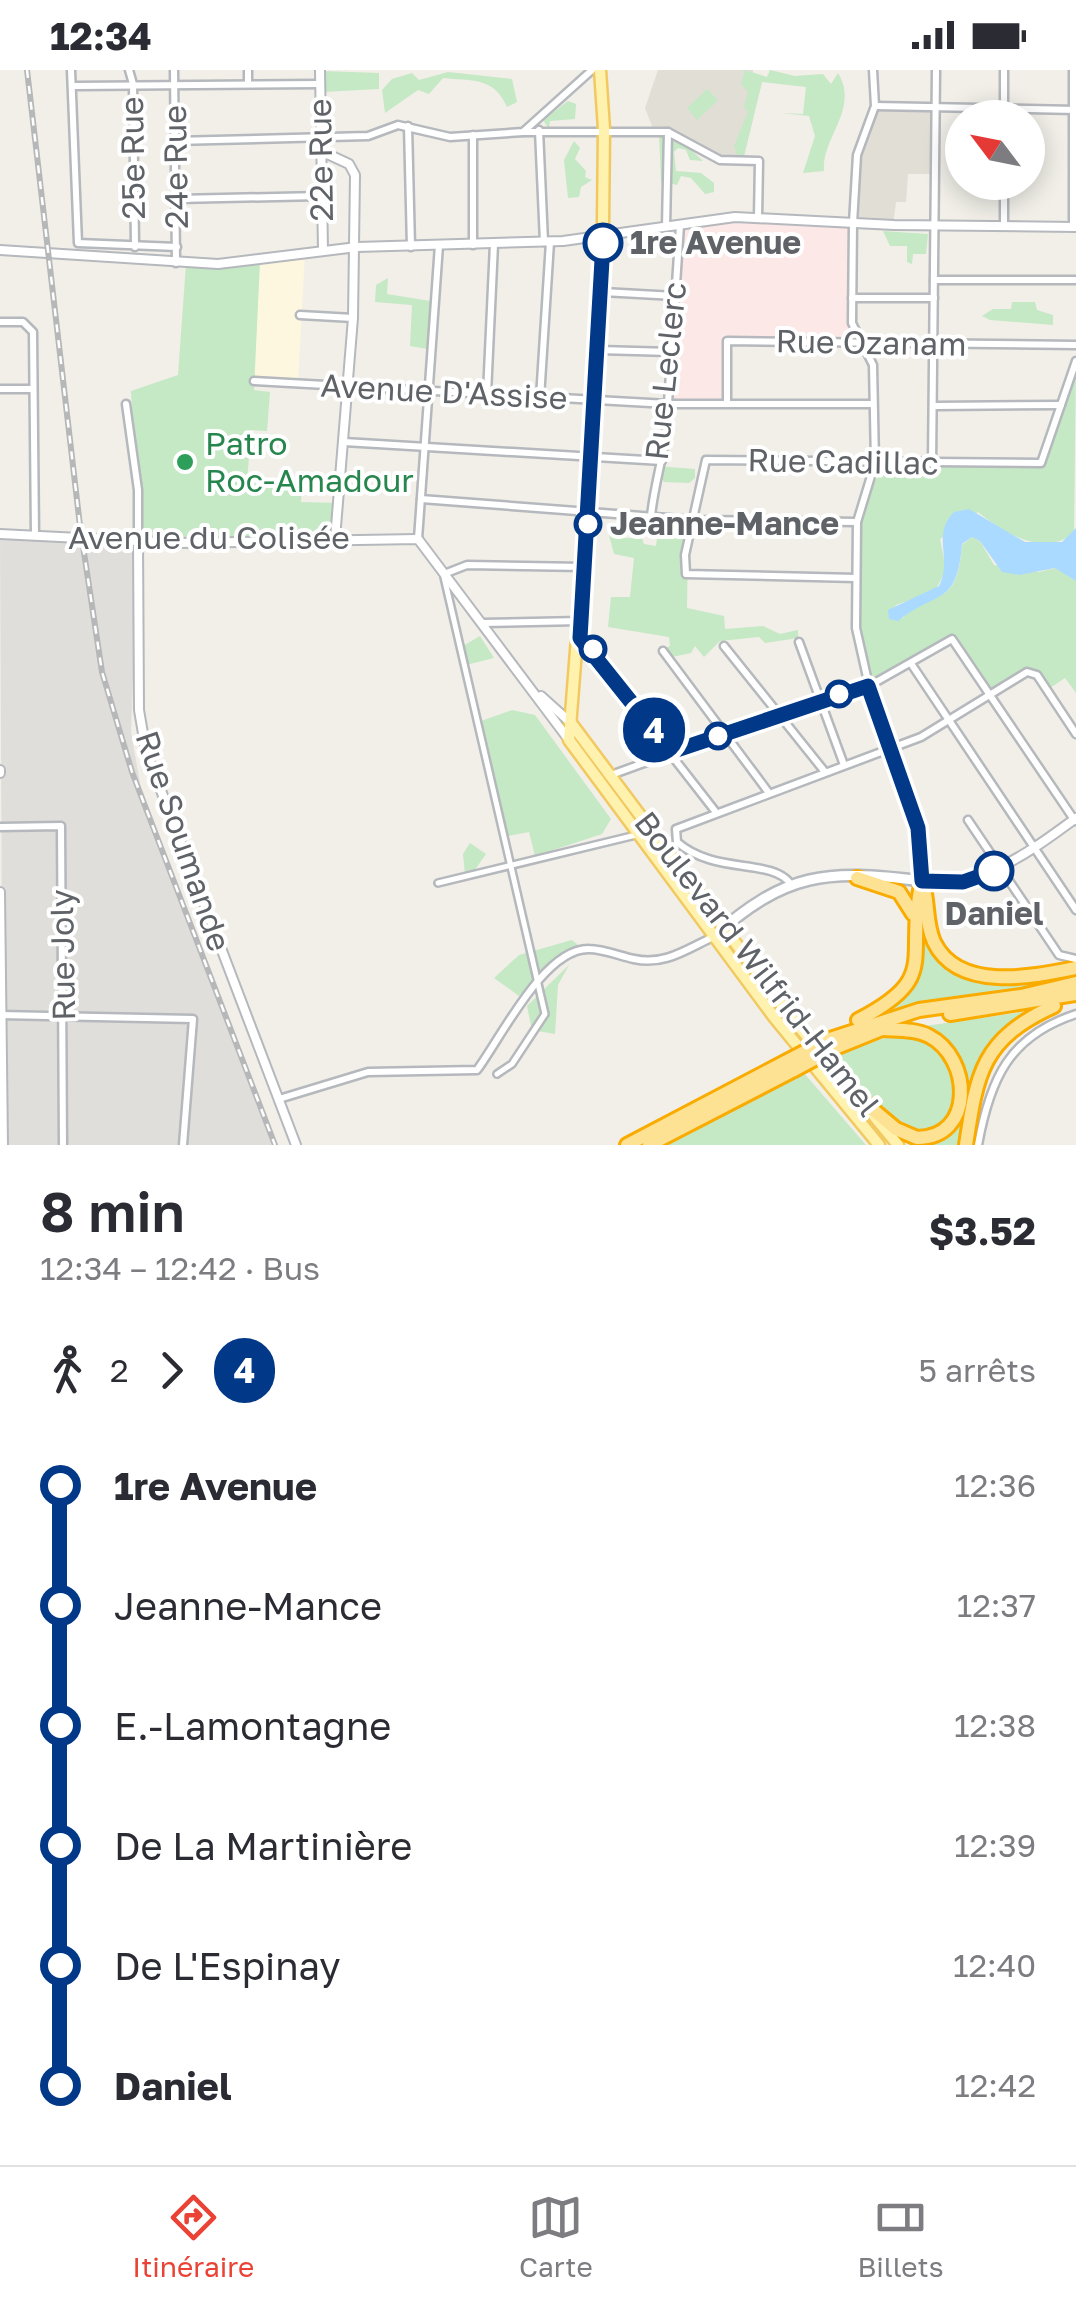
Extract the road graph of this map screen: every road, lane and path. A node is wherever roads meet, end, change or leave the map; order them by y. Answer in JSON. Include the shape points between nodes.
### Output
{"nodes":[{"id":1,"x":70,"y":70,"type":"edge"},
{"id":2,"x":129,"y":70,"type":"edge"},
{"id":3,"x":174,"y":70,"type":"edge"},
{"id":4,"x":248,"y":70,"type":"edge"},
{"id":5,"x":320,"y":70,"type":"edge"},
{"id":6,"x":596,"y":70,"type":"edge"},
{"id":7,"x":873,"y":70,"type":"edge"},
{"id":8,"x":936,"y":70,"type":"edge"},
{"id":9,"x":1004,"y":70,"type":"edge"},
{"id":10,"x":1073,"y":70,"type":"edge"},
{"id":11,"x":174,"y":83,"type":"junction"},
{"id":12,"x":133,"y":84,"type":"junction"},
{"id":13,"x":248,"y":84,"type":"junction"},
{"id":14,"x":320,"y":84,"type":"junction"},
{"id":15,"x":75,"y":86,"type":"junction"},
{"id":16,"x":1004,"y":100,"type":"edge"},
{"id":17,"x":875,"y":106,"type":"junction"},
{"id":18,"x":936,"y":109,"type":"junction"},
{"id":19,"x":945,"y":110,"type":"edge"},
{"id":20,"x":1075,"y":110,"type":"edge"},
{"id":21,"x":1045,"y":112,"type":"edge"},
{"id":22,"x":408,"y":126,"type":"junction"},
{"id":23,"x":604,"y":129,"type":"junction"},
{"id":24,"x":539,"y":130,"type":"junction"},
{"id":25,"x":523,"y":132,"type":"junction"},
{"id":26,"x":668,"y":132,"type":"junction"},
{"id":27,"x":473,"y":135,"type":"junction"},
{"id":28,"x":319,"y":138,"type":"junction"},
{"id":29,"x":174,"y":142,"type":"junction"},
{"id":30,"x":320,"y":151,"type":"junction"},
{"id":31,"x":320,"y":196,"type":"junction"},
{"id":32,"x":176,"y":199,"type":"junction"},
{"id":33,"x":1004,"y":200,"type":"edge"},
{"id":34,"x":758,"y":218,"type":"junction"},
{"id":35,"x":853,"y":223,"type":"junction"},
{"id":36,"x":680,"y":226,"type":"junction"},
{"id":37,"x":937,"y":226,"type":"junction"},
{"id":38,"x":666,"y":227,"type":"junction"},
{"id":39,"x":1004,"y":227,"type":"junction"},
{"id":40,"x":1075,"y":227,"type":"edge"},
{"id":41,"x":603,"y":237,"type":"junction"},
{"id":42,"x":546,"y":242,"type":"junction"},
{"id":43,"x":494,"y":244,"type":"junction"},
{"id":44,"x":439,"y":245,"type":"junction"},
{"id":45,"x":473,"y":245,"type":"junction"},
{"id":46,"x":356,"y":246,"type":"junction"},
{"id":47,"x":135,"y":247,"type":"junction"},
{"id":48,"x":178,"y":247,"type":"junction"},
{"id":49,"x":410,"y":247,"type":"junction"},
{"id":50,"x":0,"y":250,"type":"edge"},
{"id":51,"x":322,"y":250,"type":"junction"},
{"id":52,"x":176,"y":264,"type":"junction"},
{"id":53,"x":934,"y":280,"type":"junction"},
{"id":54,"x":1076,"y":280,"type":"edge"},
{"id":55,"x":603,"y":292,"type":"junction"},
{"id":56,"x":675,"y":296,"type":"junction"},
{"id":57,"x":852,"y":298,"type":"junction"},
{"id":58,"x":934,"y":298,"type":"junction"},
{"id":59,"x":300,"y":315,"type":"dead end"},
{"id":60,"x":353,"y":318,"type":"junction"},
{"id":61,"x":0,"y":322,"type":"edge"},
{"id":62,"x":861,"y":342,"type":"junction"},
{"id":63,"x":933,"y":344,"type":"junction"},
{"id":64,"x":1076,"y":345,"type":"edge"},
{"id":65,"x":600,"y":350,"type":"junction"},
{"id":66,"x":672,"y":352,"type":"junction"},
{"id":67,"x":1076,"y":361,"type":"edge"},
{"id":68,"x":254,"y":381,"type":"dead end"},
{"id":69,"x":348,"y":386,"type":"junction"},
{"id":70,"x":0,"y":389,"type":"edge"},
{"id":71,"x":33,"y":389,"type":"junction"},
{"id":72,"x":428,"y":391,"type":"junction"},
{"id":73,"x":487,"y":394,"type":"junction"},
{"id":74,"x":540,"y":398,"type":"junction"},
{"id":75,"x":596,"y":401,"type":"junction"},
{"id":76,"x":727,"y":403,"type":"junction"},
{"id":77,"x":126,"y":404,"type":"dead end"},
{"id":78,"x":668,"y":404,"type":"junction"},
{"id":79,"x":873,"y":404,"type":"junction"},
{"id":80,"x":1061,"y":405,"type":"junction"},
{"id":81,"x":934,"y":406,"type":"junction"},
{"id":82,"x":344,"y":442,"type":"junction"},
{"id":83,"x":424,"y":447,"type":"junction"},
{"id":84,"x":592,"y":458,"type":"junction"},
{"id":85,"x":662,"y":461,"type":"junction"},
{"id":86,"x":875,"y":463,"type":"junction"},
{"id":87,"x":932,"y":464,"type":"junction"},
{"id":88,"x":421,"y":499,"type":"junction"},
{"id":89,"x":589,"y":512,"type":"junction"},
{"id":90,"x":651,"y":516,"type":"junction"},
{"id":91,"x":694,"y":520,"type":"junction"},
{"id":92,"x":857,"y":522,"type":"junction"},
{"id":93,"x":0,"y":534,"type":"edge"},
{"id":94,"x":35,"y":536,"type":"junction"},
{"id":95,"x":335,"y":539,"type":"junction"},
{"id":96,"x":418,"y":539,"type":"junction"},
{"id":97,"x":138,"y":541,"type":"junction"},
{"id":98,"x":586,"y":567,"type":"junction"},
{"id":99,"x":444,"y":574,"type":"junction"},
{"id":100,"x":856,"y":578,"type":"junction"},
{"id":101,"x":581,"y":622,"type":"junction"},
{"id":102,"x":481,"y":624,"type":"junction"},
{"id":103,"x":580,"y":638,"type":"junction"},
{"id":104,"x":799,"y":642,"type":"dead end"},
{"id":105,"x":724,"y":646,"type":"dead end"},
{"id":106,"x":663,"y":651,"type":"dead end"},
{"id":107,"x":912,"y":665,"type":"junction"},
{"id":108,"x":868,"y":686,"type":"junction"},
{"id":109,"x":537,"y":693,"type":"junction"},
{"id":110,"x":990,"y":696,"type":"junction"},
{"id":111,"x":817,"y":700,"type":"junction"},
{"id":112,"x":777,"y":716,"type":"junction"},
{"id":113,"x":948,"y":722,"type":"junction"},
{"id":114,"x":571,"y":723,"type":"junction"},
{"id":115,"x":1076,"y":734,"type":"edge"},
{"id":116,"x":722,"y":735,"type":"junction"},
{"id":117,"x":569,"y":740,"type":"junction"},
{"id":118,"x":890,"y":749,"type":"junction"},
{"id":119,"x":671,"y":752,"type":"junction"},
{"id":120,"x":844,"y":765,"type":"junction"},
{"id":121,"x":824,"y":772,"type":"junction"},
{"id":122,"x":610,"y":774,"type":"junction"},
{"id":123,"x":769,"y":793,"type":"junction"},
{"id":124,"x":715,"y":812,"type":"junction"},
{"id":125,"x":968,"y":820,"type":"dead end"},
{"id":126,"x":1075,"y":820,"type":"edge"},
{"id":127,"x":0,"y":827,"type":"edge"},
{"id":128,"x":638,"y":833,"type":"junction"},
{"id":129,"x":1033,"y":847,"type":"junction"},
{"id":130,"x":512,"y":868,"type":"junction"},
{"id":131,"x":1001,"y":868,"type":"junction"},
{"id":132,"x":857,"y":878,"type":"junction"},
{"id":133,"x":922,"y":881,"type":"junction"},
{"id":134,"x":790,"y":883,"type":"junction"},
{"id":135,"x":438,"y":884,"type":"dead end"},
{"id":136,"x":0,"y":892,"type":"edge"},
{"id":137,"x":1076,"y":910,"type":"edge"},
{"id":138,"x":916,"y":926,"type":"junction"},
{"id":139,"x":724,"y":927,"type":"junction"},
{"id":140,"x":713,"y":937,"type":"junction"},
{"id":141,"x":1073,"y":962,"type":"edge"},
{"id":142,"x":538,"y":982,"type":"junction"},
{"id":143,"x":1076,"y":983,"type":"edge"},
{"id":144,"x":1076,"y":995,"type":"edge"},
{"id":145,"x":1076,"y":1014,"type":"edge"},
{"id":146,"x":1,"y":1015,"type":"edge"},
{"id":147,"x":64,"y":1016,"type":"junction"},
{"id":148,"x":883,"y":1029,"type":"junction"},
{"id":149,"x":831,"y":1044,"type":"junction"},
{"id":150,"x":791,"y":1066,"type":"junction"},
{"id":151,"x":496,"y":1074,"type":"dead end"},
{"id":152,"x":859,"y":1098,"type":"junction"},
{"id":153,"x":280,"y":1100,"type":"junction"},
{"id":154,"x":964,"y":1142,"type":"edge"},
{"id":155,"x":3,"y":1145,"type":"edge"},
{"id":156,"x":63,"y":1145,"type":"edge"},
{"id":157,"x":183,"y":1145,"type":"edge"},
{"id":158,"x":296,"y":1145,"type":"edge"},
{"id":159,"x":627,"y":1145,"type":"edge"},
{"id":160,"x":650,"y":1145,"type":"edge"},
{"id":161,"x":879,"y":1145,"type":"edge"},
{"id":162,"x":898,"y":1145,"type":"edge"},
{"id":163,"x":978,"y":1145,"type":"edge"}],
"edges":[{"from":1,"to":15,"type":"street"},
{"from":2,"to":12,"type":"street","name":"25e Rue"},
{"from":3,"to":11,"type":"street","name":"24e Rue"},
{"from":4,"to":13,"type":"street"},
{"from":5,"to":14,"type":"street","name":"22e Rue"},
{"from":6,"to":23,"type":"main road"},
{"from":6,"to":25,"type":"street"},
{"from":7,"to":17,"type":"street"},
{"from":8,"to":18,"type":"street"},
{"from":9,"to":16,"type":"street"},
{"from":10,"to":20,"type":"street"},
{"from":11,"to":12,"type":"street"},
{"from":11,"to":13,"type":"street"},
{"from":11,"to":29,"type":"street","name":"24e Rue"},
{"from":12,"to":15,"type":"street"},
{"from":12,"to":47,"type":"street","name":"25e Rue"},
{"from":13,"to":14,"type":"street"},
{"from":14,"to":28,"type":"street","name":"22e Rue"},
{"from":15,"to":47,"type":"street","via":[[78,242]]},
{"from":17,"to":18,"type":"street"},
{"from":17,"to":35,"type":"street","via":[[857,155]]},
{"from":18,"to":19,"type":"street"},
{"from":18,"to":37,"type":"street"},
{"from":20,"to":21,"type":"street"},
{"from":20,"to":40,"type":"street"},
{"from":22,"to":27,"type":"street","via":[[450,137]]},
{"from":22,"to":28,"type":"street"},
{"from":22,"to":49,"type":"street"},
{"from":23,"to":24,"type":"street"},
{"from":23,"to":26,"type":"street"},
{"from":23,"to":41,"type":"main road"},
{"from":24,"to":25,"type":"street"},
{"from":24,"to":42,"type":"street"},
{"from":25,"to":27,"type":"street"},
{"from":26,"to":34,"type":"street","via":[[720,160],[758,161]]},
{"from":26,"to":38,"type":"street"},
{"from":27,"to":45,"type":"street"},
{"from":28,"to":29,"type":"street"},
{"from":28,"to":30,"type":"street","name":"22e Rue"},
{"from":29,"to":32,"type":"street","name":"24e Rue"},
{"from":30,"to":31,"type":"street","name":"22e Rue"},
{"from":30,"to":46,"type":"street","via":[[349,164],[355,175]]},
{"from":31,"to":32,"type":"street"},
{"from":31,"to":51,"type":"street","name":"22e Rue"},
{"from":32,"to":48,"type":"street","name":"24e Rue"},
{"from":33,"to":39,"type":"street"},
{"from":34,"to":35,"type":"street"},
{"from":34,"to":36,"type":"street"},
{"from":35,"to":37,"type":"street"},
{"from":35,"to":57,"type":"street"},
{"from":36,"to":38,"type":"street"},
{"from":36,"to":56,"type":"street","name":"Rue Leclerc"},
{"from":37,"to":39,"type":"street"},
{"from":37,"to":53,"type":"street"},
{"from":38,"to":41,"type":"street"},
{"from":39,"to":40,"type":"street"},
{"from":41,"to":42,"type":"street"},
{"from":41,"to":55,"type":"main road"},
{"from":42,"to":43,"type":"street"},
{"from":42,"to":74,"type":"street"},
{"from":43,"to":45,"type":"street"},
{"from":43,"to":73,"type":"street"},
{"from":44,"to":45,"type":"street"},
{"from":44,"to":49,"type":"street"},
{"from":44,"to":72,"type":"street"},
{"from":46,"to":49,"type":"street"},
{"from":46,"to":51,"type":"street"},
{"from":46,"to":60,"type":"street"},
{"from":47,"to":48,"type":"street"},
{"from":48,"to":52,"type":"street","name":"24e Rue"},
{"from":50,"to":52,"type":"street"},
{"from":51,"to":52,"type":"street","via":[[240,263]]},
{"from":53,"to":54,"type":"street"},
{"from":53,"to":58,"type":"street"},
{"from":55,"to":56,"type":"street"},
{"from":55,"to":65,"type":"main road"},
{"from":56,"to":66,"type":"street","name":"Rue Leclerc"},
{"from":57,"to":58,"type":"street"},
{"from":57,"to":62,"type":"street","via":[[852,323]]},
{"from":58,"to":63,"type":"street"},
{"from":59,"to":60,"type":"street"},
{"from":60,"to":69,"type":"street"},
{"from":61,"to":71,"type":"street","via":[[23,322],[33,332]]},
{"from":62,"to":63,"type":"street","name":"Rue Ozanam"},
{"from":62,"to":76,"type":"street","name":"Rue Ozanam","via":[[727,342]]},
{"from":62,"to":79,"type":"street","via":[[872,364]]},
{"from":63,"to":64,"type":"street","name":"Rue Ozanam"},
{"from":63,"to":81,"type":"street"},
{"from":65,"to":66,"type":"street"},
{"from":65,"to":75,"type":"main road"},
{"from":66,"to":78,"type":"street","name":"Rue Leclerc"},
{"from":67,"to":80,"type":"street"},
{"from":68,"to":69,"type":"street","name":"Avenue D'Assise"},
{"from":69,"to":72,"type":"street","name":"Avenue D'Assise"},
{"from":69,"to":82,"type":"street"},
{"from":70,"to":71,"type":"street"},
{"from":71,"to":94,"type":"street"},
{"from":72,"to":73,"type":"street","name":"Avenue D'Assise"},
{"from":72,"to":83,"type":"street"},
{"from":73,"to":74,"type":"street","name":"Avenue D'Assise"},
{"from":74,"to":75,"type":"street","name":"Avenue D'Assise"},
{"from":75,"to":78,"type":"street","name":"Avenue D'Assise"},
{"from":75,"to":84,"type":"main road"},
{"from":76,"to":78,"type":"street","name":"Avenue D'Assise"},
{"from":76,"to":79,"type":"street","name":"Avenue D'Assise"},
{"from":77,"to":97,"type":"street","name":"Rue Soumande"},
{"from":78,"to":85,"type":"street","name":"Rue Leclerc"},
{"from":79,"to":86,"type":"street"},
{"from":80,"to":81,"type":"street"},
{"from":80,"to":87,"type":"street","name":"Rue Cadillac","via":[[1042,464]]},
{"from":81,"to":87,"type":"street"},
{"from":82,"to":83,"type":"street"},
{"from":82,"to":95,"type":"street"},
{"from":83,"to":84,"type":"street"},
{"from":83,"to":88,"type":"street"},
{"from":84,"to":85,"type":"street"},
{"from":84,"to":89,"type":"main road"},
{"from":85,"to":90,"type":"street","name":"Rue Leclerc"},
{"from":86,"to":87,"type":"street","name":"Rue Cadillac"},
{"from":86,"to":91,"type":"street","name":"Rue Cadillac","via":[[706,460]]},
{"from":86,"to":92,"type":"street"},
{"from":88,"to":89,"type":"street"},
{"from":88,"to":96,"type":"street"},
{"from":89,"to":90,"type":"street"},
{"from":89,"to":98,"type":"main road"},
{"from":90,"to":91,"type":"street"},
{"from":91,"to":92,"type":"street"},
{"from":91,"to":100,"type":"street","via":[[684,555],[690,576]]},
{"from":92,"to":100,"type":"street"},
{"from":93,"to":94,"type":"street","name":"Avenue du Colisée"},
{"from":94,"to":97,"type":"street","name":"Avenue du Colisée"},
{"from":95,"to":96,"type":"street","name":"Avenue du Colisée"},
{"from":95,"to":97,"type":"street","name":"Avenue du Colisée"},
{"from":96,"to":99,"type":"street","name":"Boulevard Wilfrid-Hamel"},
{"from":97,"to":153,"type":"street","name":"Rue Soumande","via":[[138,710],[146,751]]},
{"from":98,"to":99,"type":"street","via":[[467,565]]},
{"from":98,"to":101,"type":"main road"},
{"from":99,"to":102,"type":"street","name":"Boulevard Wilfrid-Hamel"},
{"from":99,"to":130,"type":"street"},
{"from":100,"to":108,"type":"street","via":[[858,646]]},
{"from":101,"to":102,"type":"street"},
{"from":101,"to":103,"type":"main road"},
{"from":102,"to":109,"type":"street","name":"Boulevard Wilfrid-Hamel"},
{"from":103,"to":114,"type":"main road"},
{"from":103,"to":119,"type":"street"},
{"from":104,"to":111,"type":"street"},
{"from":105,"to":112,"type":"street"},
{"from":106,"to":116,"type":"street"},
{"from":107,"to":108,"type":"street"},
{"from":107,"to":110,"type":"street","via":[[952,640]]},
{"from":107,"to":113,"type":"street"},
{"from":108,"to":111,"type":"street"},
{"from":108,"to":118,"type":"street"},
{"from":109,"to":114,"type":"street","name":"Boulevard Wilfrid-Hamel"},
{"from":109,"to":117,"type":"street","name":"Boulevard Wilfrid-Hamel"},
{"from":110,"to":113,"type":"street"},
{"from":110,"to":115,"type":"street","via":[[1032,672]]},
{"from":110,"to":126,"type":"street"},
{"from":111,"to":112,"type":"street"},
{"from":111,"to":120,"type":"street"},
{"from":112,"to":116,"type":"street"},
{"from":112,"to":121,"type":"street"},
{"from":113,"to":118,"type":"street"},
{"from":113,"to":129,"type":"street"},
{"from":114,"to":117,"type":"main road"},
{"from":114,"to":122,"type":"main road","name":"Boulevard Wilfrid-Hamel"},
{"from":116,"to":119,"type":"street"},
{"from":116,"to":123,"type":"street"},
{"from":117,"to":128,"type":"main road","name":"Boulevard Wilfrid-Hamel"},
{"from":118,"to":120,"type":"street"},
{"from":118,"to":133,"type":"street","via":[[918,828]]},
{"from":119,"to":122,"type":"street"},
{"from":119,"to":124,"type":"street"},
{"from":120,"to":121,"type":"street"},
{"from":121,"to":123,"type":"street"},
{"from":122,"to":139,"type":"main road","name":"Boulevard Wilfrid-Hamel"},
{"from":123,"to":124,"type":"street"},
{"from":124,"to":134,"type":"street","via":[[678,826],[677,842],[707,861],[776,871]]},
{"from":125,"to":131,"type":"street"},
{"from":126,"to":129,"type":"street"},
{"from":127,"to":147,"type":"street","name":"Rue Joly","via":[[61,826]]},
{"from":128,"to":130,"type":"street"},
{"from":128,"to":140,"type":"main road","name":"Boulevard Wilfrid-Hamel"},
{"from":129,"to":131,"type":"street"},
{"from":129,"to":137,"type":"street"},
{"from":130,"to":135,"type":"street"},
{"from":130,"to":142,"type":"street"},
{"from":131,"to":133,"type":"street","via":[[970,881]]},
{"from":131,"to":141,"type":"street","via":[[1059,955]]},
{"from":132,"to":133,"type":"main road"},
{"from":132,"to":134,"type":"main road"},
{"from":132,"to":138,"type":"highway","via":[[904,896]]},
{"from":133,"to":138,"type":"highway"},
{"from":133,"to":141,"type":"highway","via":[[935,945],[962,970],[1008,977]]},
{"from":134,"to":139,"type":"main road"},
{"from":136,"to":146,"type":"street"},
{"from":138,"to":149,"type":"highway","via":[[908,987]]},
{"from":139,"to":140,"type":"main road"},
{"from":139,"to":152,"type":"main road","name":"Boulevard Wilfrid-Hamel"},
{"from":140,"to":142,"type":"street","via":[[661,960],[584,949]]},
{"from":140,"to":161,"type":"main road","name":"Boulevard Wilfrid-Hamel"},
{"from":142,"to":151,"type":"street","via":[[545,1014],[512,1064]]},
{"from":142,"to":153,"type":"street","via":[[477,1070],[368,1072]]},
{"from":143,"to":149,"type":"highway","via":[[908,1012]]},
{"from":144,"to":148,"type":"highway"},
{"from":144,"to":154,"type":"highway","via":[[999,1040],[978,1076]]},
{"from":145,"to":163,"type":"street","via":[[1040,1028],[997,1074]]},
{"from":146,"to":147,"type":"street"},
{"from":146,"to":155,"type":"street"},
{"from":147,"to":156,"type":"street","name":"Rue Joly"},
{"from":147,"to":157,"type":"street","via":[[193,1020]]},
{"from":148,"to":149,"type":"highway"},
{"from":148,"to":152,"type":"highway","via":[[925,1034],[949,1052],[960,1081],[958,1114],[945,1130],[917,1138]]},
{"from":149,"to":150,"type":"highway","bridge":true},
{"from":150,"to":159,"type":"highway"},
{"from":150,"to":160,"type":"highway"},
{"from":152,"to":162,"type":"main road","name":"Boulevard Wilfrid-Hamel"},
{"from":153,"to":158,"type":"street","name":"Rue Soumande"}]}
